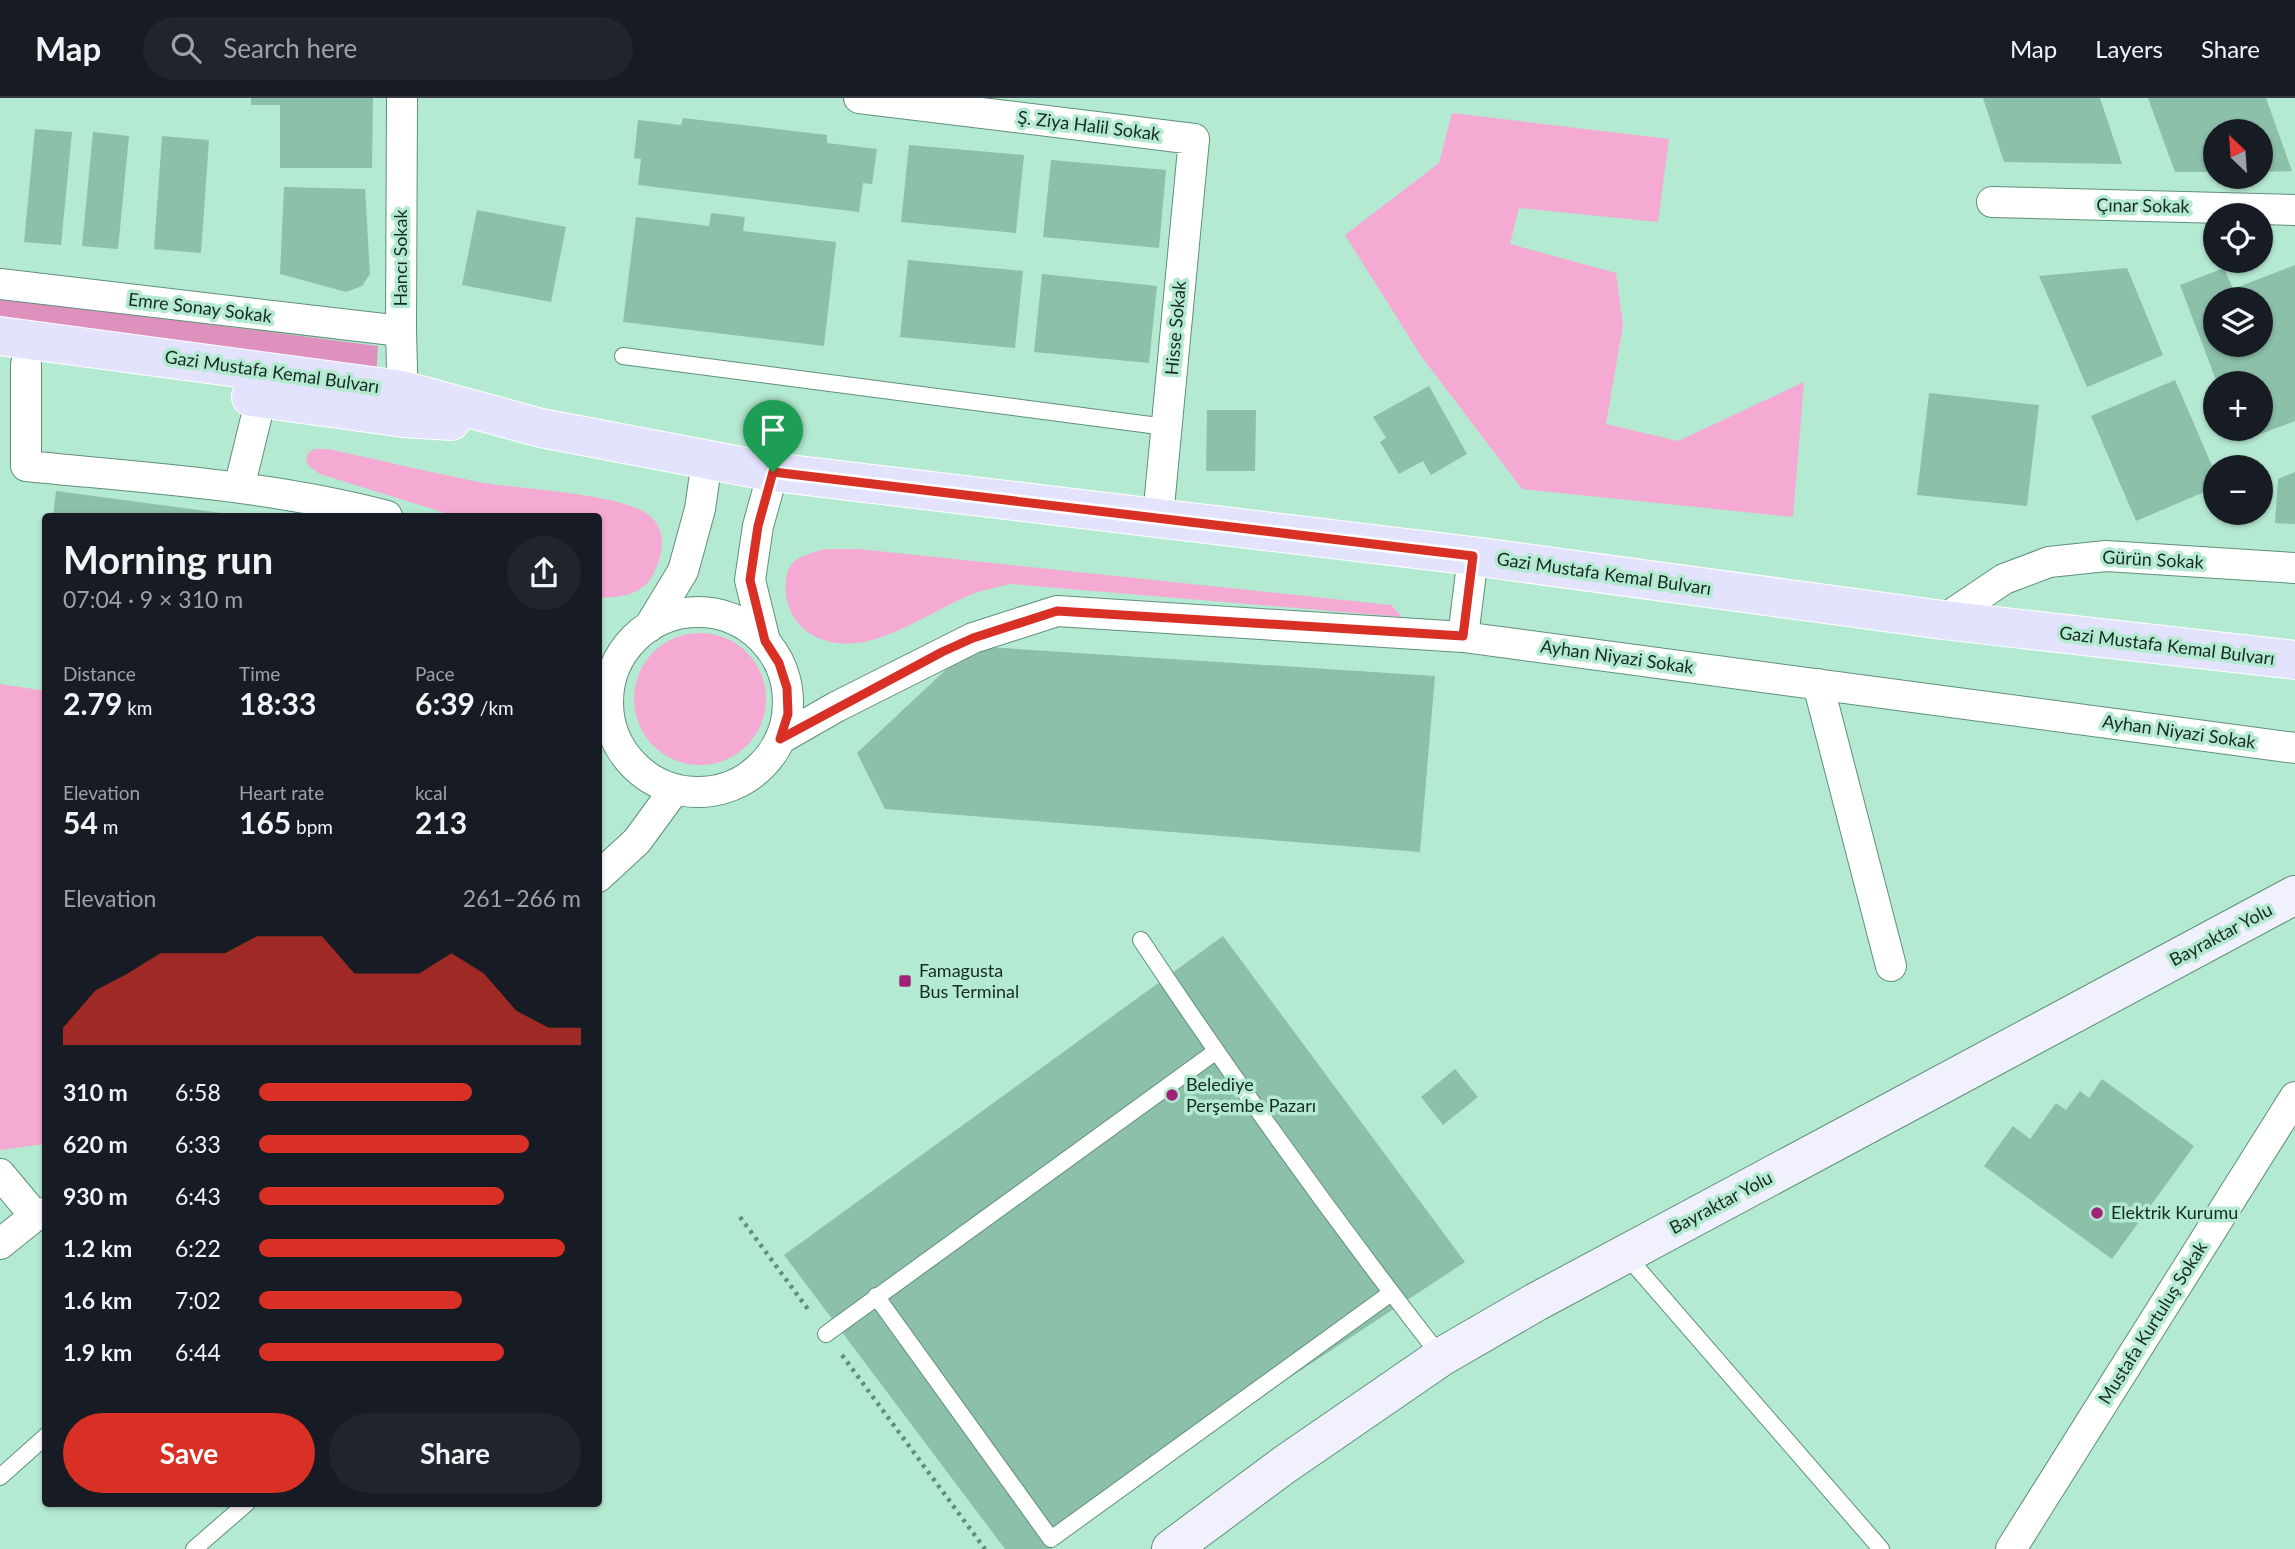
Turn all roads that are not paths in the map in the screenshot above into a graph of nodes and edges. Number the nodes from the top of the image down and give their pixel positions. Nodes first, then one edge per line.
1 (402, 98) edge
2 (859, 98) edge
3 (1194, 139) joint
4 (1992, 202) dead end
5 (2295, 209) edge
6 (0, 284) edge
7 (401, 331) junction
8 (0, 336) edge
9 (623, 356) dead end
10 (13, 362) edge
11 (261, 398) junction
12 (403, 404) junction
13 (1167, 427) junction
14 (707, 460) junction
15 (13, 464) edge
16 (773, 472) junction
17 (239, 488) junction
18 (375, 513) edge
19 (1158, 517) junction
20 (1473, 556) junction
21 (2295, 568) edge
22 (1943, 620) junction
23 (649, 626) junction
24 (1463, 636) junction
25 (765, 641) junction
26 (2295, 660) edge
27 (604, 680) edge
28 (1818, 684) junction
29 (780, 739) junction
30 (2295, 748) edge
31 (675, 789) junction
32 (602, 873) edge
33 (2295, 895) edge
34 (1141, 940) dead end
35 (1891, 967) dead end
36 (1215, 1052) junction
37 (2295, 1097) edge
38 (0, 1174) edge
39 (42, 1220) edge
40 (0, 1244) edge
41 (1625, 1254) junction
42 (1391, 1293) junction
43 (876, 1296) junction
44 (826, 1334) road end
45 (1441, 1357) junction
46 (42, 1440) edge
47 (0, 1477) edge
48 (242, 1507) edge
49 (194, 1549) edge
50 (1171, 1549) edge
51 (1881, 1549) edge
52 (2011, 1549) edge

1 - 7 street, Hancı Sokak
2 - 3 street, Ş. Ziya Halil Sokak
3 - 13 street, Hisse Sokak
4 - 5 street, Çınar Sokak
6 - 7 street, Emre Sonay Sokak
7 - 12 street, Hancı Sokak
8 - 12 main road, Gazi Mustafa Kemal Bulvarı
9 - 13 lane
10 - 11 main road, Gazi Mustafa Kemal Bulvarı
10 - 15 street
11 - 12 main road, Gazi Mustafa Kemal Bulvarı
11 - 17 street
12 - 14 main road, Gazi Mustafa Kemal Bulvarı
13 - 19 street, Hisse Sokak
14 - 16 main road, Gazi Mustafa Kemal Bulvarı
14 - 23 street
15 - 17 street
16 - 19 main road, Gazi Mustafa Kemal Bulvarı
16 - 25 street
17 - 18 street
19 - 20 main road, Gazi Mustafa Kemal Bulvarı
20 - 22 main road, Gazi Mustafa Kemal Bulvarı
20 - 24 street
21 - 22 street, Gürün Sokak
22 - 26 main road, Gazi Mustafa Kemal Bulvarı
23 - 25 street
23 - 27 street
24 - 28 street, Ayhan Niyazi Sokak
24 - 29 street, Ayhan Niyazi Sokak
25 - 29 street
27 - 31 street
28 - 30 street, Ayhan Niyazi Sokak
28 - 35 street
29 - 31 street
31 - 32 street
33 - 41 street, Bayraktar Yolu
34 - 36 lane
36 - 42 lane
36 - 43 lane
37 - 52 street, Mustafa Kurtuluş Sokak
38 - 39 street
39 - 40 street
41 - 45 street, Bayraktar Yolu
41 - 51 lane
42 - 43 lane
42 - 45 lane
43 - 44 lane
45 - 50 street, Bayraktar Yolu
46 - 47 lane
48 - 49 lane

